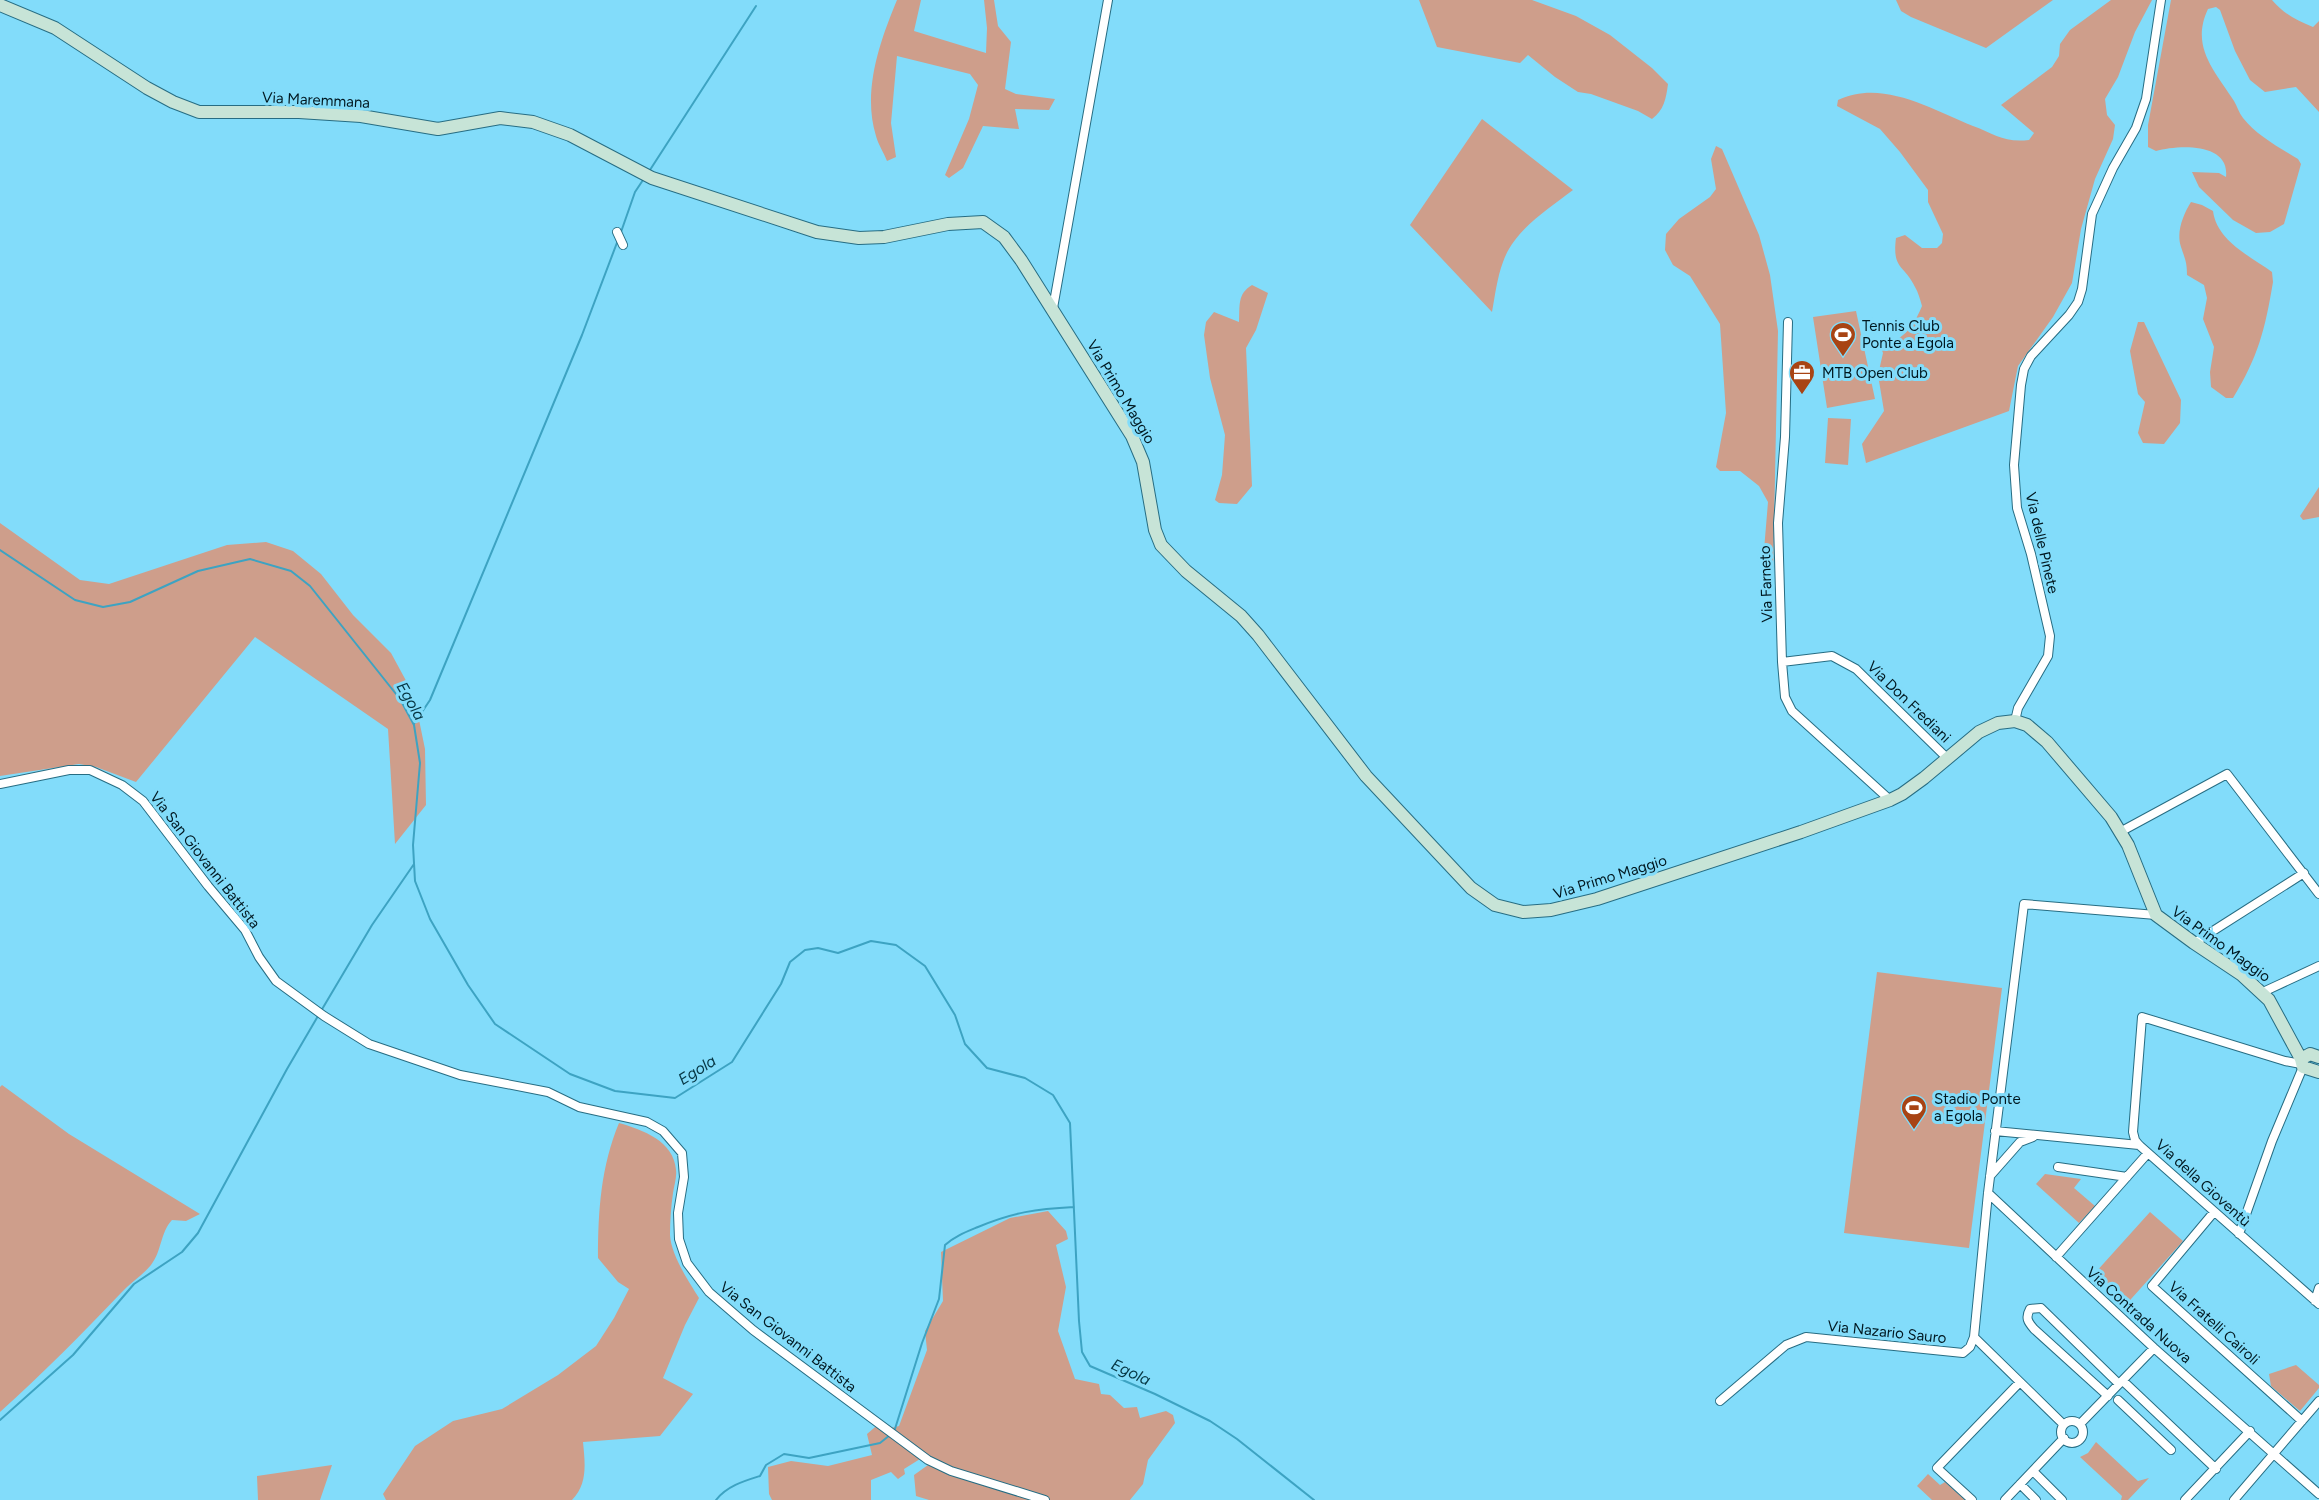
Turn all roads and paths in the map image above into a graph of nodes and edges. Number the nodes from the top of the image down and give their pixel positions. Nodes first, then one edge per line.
1 (1108, 0) edge
2 (2162, 0) edge
3 (0, 5) edge
4 (648, 176) joint
5 (617, 232) dead end
6 (623, 245) dead end
7 (1053, 308) junction
8 (1788, 322) dead end
9 (1782, 662) junction
10 (2015, 721) junction
11 (1947, 758) junction
12 (0, 784) edge
13 (1890, 800) junction
14 (2120, 832) junction
15 (2304, 873) junction
16 (2319, 894) edge
17 (2156, 915) junction
18 (2194, 943) junction
19 (2319, 966) edge
20 (2263, 992) junction
21 (2319, 1057) edge
22 (2303, 1061) junction
23 (2319, 1072) edge
24 (1995, 1131) junction
25 (2036, 1136) junction
26 (2139, 1145) junction
27 (2148, 1153) junction
28 (2058, 1167) dead end
29 (1990, 1176) junction
30 (2127, 1177) junction
31 (1988, 1193) junction
32 (2214, 1212) junction
33 (2239, 1234) junction
34 (2056, 1257) junction
35 (2319, 1288) edge
36 (2317, 1302) edge
37 (1974, 1337) junction
38 (2154, 1348) junction
39 (2020, 1382) junction
40 (2121, 1382) junction
41 (2108, 1396) junction
42 (2118, 1400) dead end
43 (1720, 1401) dead end
44 (2319, 1401) edge
45 (2160, 1416) junction
46 (2302, 1422) junction
47 (2063, 1424) junction
48 (2080, 1424) junction
49 (2149, 1429) junction
50 (2250, 1431) junction
51 (2064, 1438) junction
52 (2171, 1450) dead end
53 (2275, 1454) junction
54 (2216, 1469) junction
55 (2033, 1471) junction
56 (2020, 1484) junction
57 (2319, 1494) edge
58 (1045, 1500) edge
59 (1972, 1500) edge
60 (2005, 1500) edge
61 (2036, 1500) edge
62 (2062, 1500) edge
63 (2185, 1500) edge
64 (2234, 1500) edge
65 (2313, 1500) edge

1 - 7 street
2 - 10 street, Via delle Pinete
3 - 4 street, Via Maremmana
4 - 7 street, Via Primo Maggio
5 - 6 street
7 - 13 street, Via Primo Maggio
8 - 9 street, Via Farneto
9 - 11 street, Via Don Frediani
9 - 13 street, Via Farneto
10 - 11 street, Via Primo Maggio
10 - 14 street, Via Primo Maggio
11 - 13 street, Via Primo Maggio
12 - 58 street, Via San Giovanni Battista
14 - 15 street
14 - 17 street, Via Primo Maggio
15 - 16 street
15 - 18 street
17 - 18 street, Via Primo Maggio
17 - 24 street
18 - 20 street, Via Primo Maggio
19 - 20 street
20 - 22 street, Via Primo Maggio
21 - 22 street
22 - 23 street
22 - 26 street, Via della Gioventù
22 - 33 street
24 - 25 street
24 - 29 street
25 - 26 street
25 - 29 street
26 - 27 street, Via della Gioventù
27 - 30 street
27 - 32 street, Via della Gioventù
28 - 30 street
29 - 31 street
30 - 34 street
31 - 34 street, Via Contrada Nuova
31 - 37 street
32 - 33 street, Via della Gioventù
32 - 46 street, Via Fratelli Cairoli
33 - 36 street, Via della Gioventù
34 - 38 street, Via Contrada Nuova
35 - 36 street
37 - 39 street
37 - 43 street, Via Nazario Sauro
38 - 40 street
38 - 50 street, Via Contrada Nuova
39 - 47 street
39 - 59 street
40 - 41 street
40 - 41 street
40 - 45 street
41 - 48 street
42 - 49 street
44 - 46 street
45 - 49 street
45 - 54 street
46 - 53 street
47 - 48 street
47 - 51 street
48 - 51 street
49 - 52 street
50 - 53 street, Via Contrada Nuova
50 - 54 street
51 - 55 street
53 - 57 street, Via Contrada Nuova
53 - 64 street
54 - 63 street
55 - 56 street
55 - 62 street
56 - 60 street
56 - 61 street
57 - 65 street

